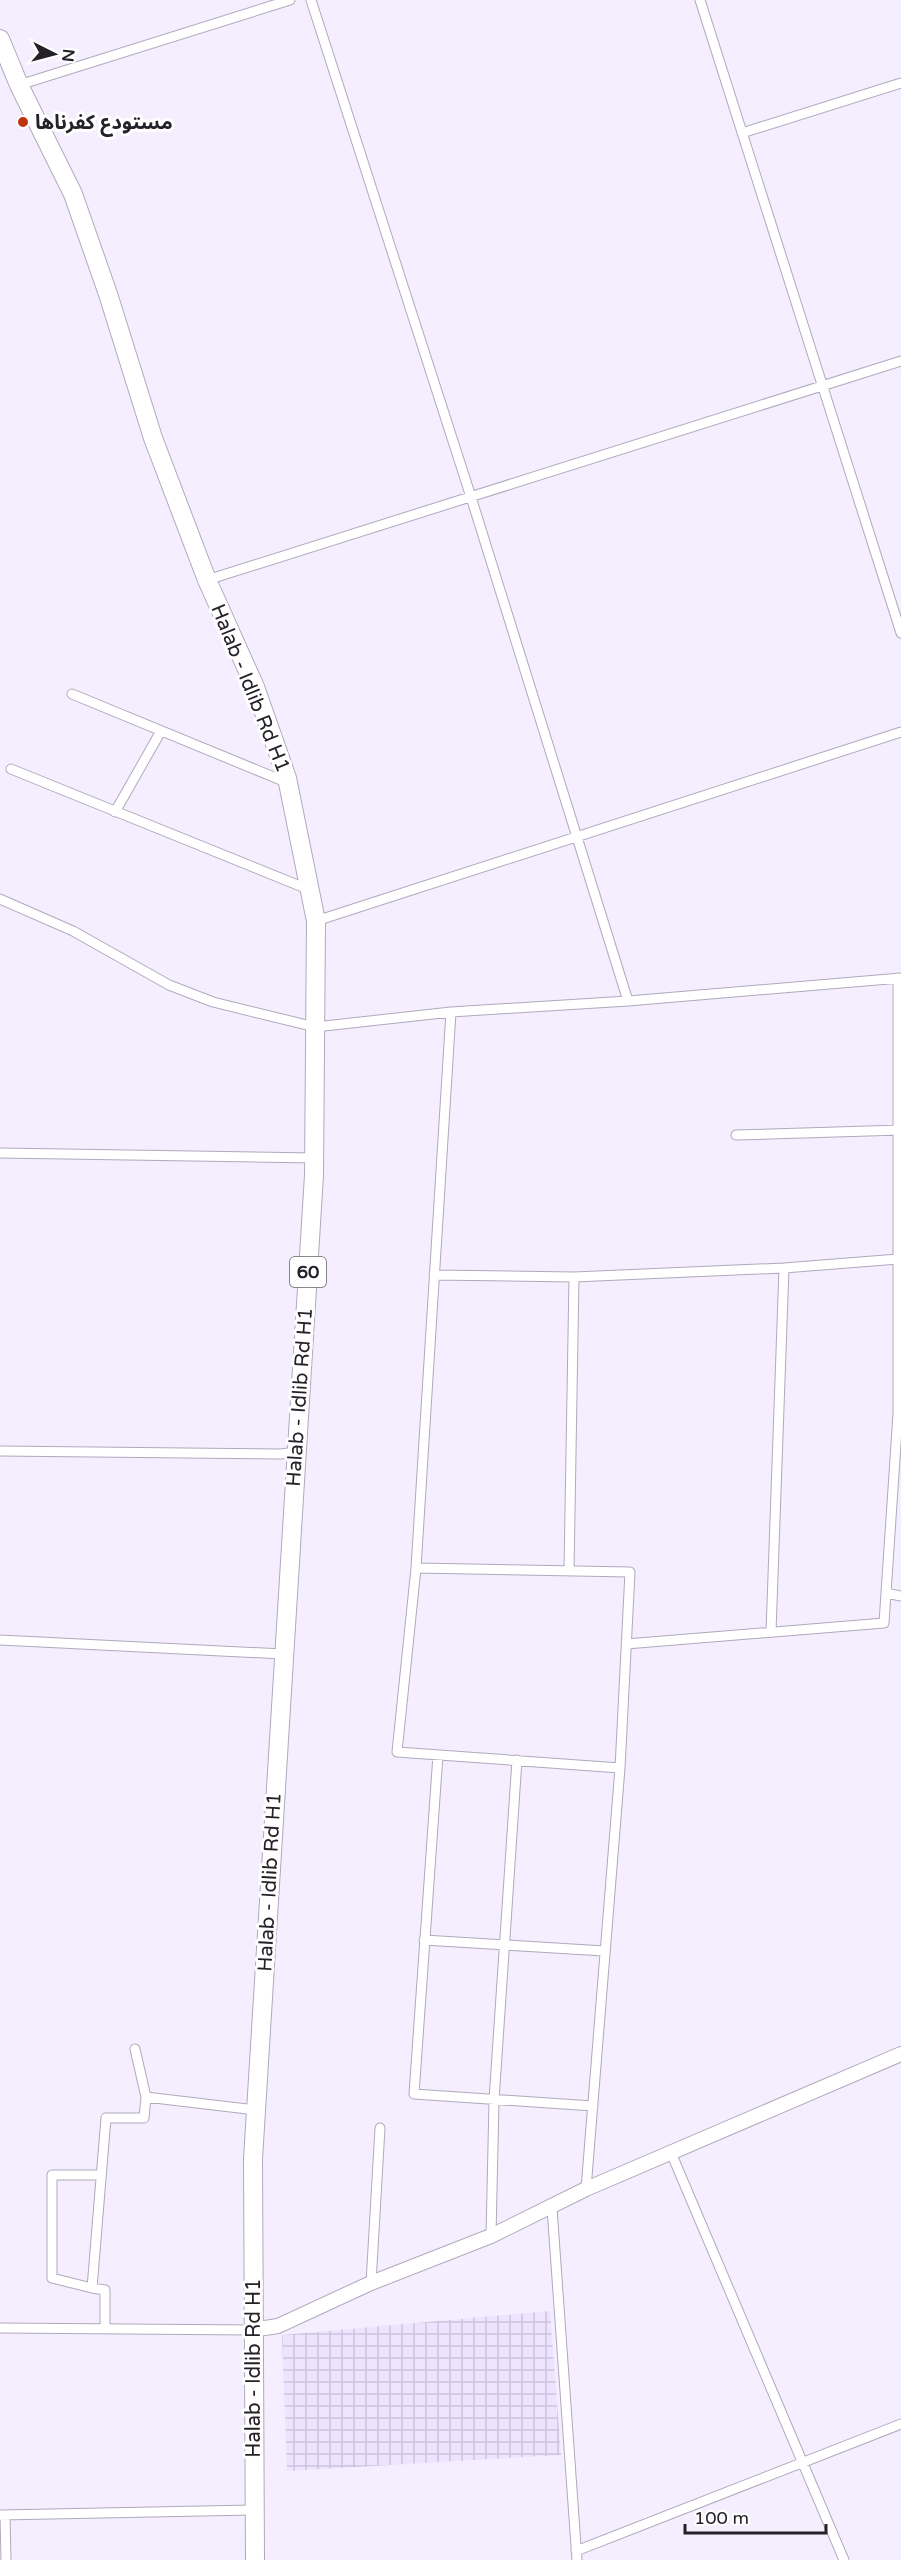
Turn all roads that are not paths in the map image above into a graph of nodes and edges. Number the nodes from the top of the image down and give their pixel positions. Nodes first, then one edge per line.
1 (290, 0) edge
2 (311, 0) edge
3 (700, 0) edge
4 (0, 39) edge
5 (901, 83) edge
6 (19, 85) junction
7 (742, 133) junction
8 (901, 361) edge
9 (822, 385) junction
10 (471, 497) junction
11 (207, 580) junction
12 (901, 633) edge
13 (72, 694) dead end
14 (161, 730) junction
15 (901, 732) edge
16 (11, 769) dead end
17 (288, 783) junction
18 (115, 812) junction
19 (577, 836) junction
20 (310, 890) junction
21 (0, 898) edge
22 (316, 921) junction
23 (900, 978) edge
24 (628, 1001) junction
25 (451, 1012) junction
26 (315, 1027) junction
27 (899, 1130) edge
28 (736, 1135) dead end
29 (0, 1154) edge
30 (314, 1158) junction
31 (898, 1258) junction
32 (784, 1268) junction
33 (434, 1275) junction
34 (574, 1277) junction
35 (0, 1451) edge
36 (296, 1452) junction
37 (416, 1568) junction
38 (569, 1571) junction
39 (886, 1593) junction
40 (901, 1596) edge
41 (771, 1632) junction
42 (0, 1640) edge
43 (626, 1644) junction
44 (283, 1654) junction
45 (438, 1755) junction
46 (517, 1760) junction
47 (620, 1768) junction
48 (424, 1940) junction
49 (503, 1945) junction
50 (604, 1951) junction
51 (135, 2049) dead end
52 (901, 2054) edge
53 (146, 2097) junction
54 (494, 2100) junction
55 (593, 2106) junction
56 (256, 2110) junction
57 (380, 2128) dead end
58 (672, 2155) junction
59 (101, 2175) junction
60 (586, 2189) junction
61 (552, 2208) junction
62 (491, 2236) junction
63 (371, 2283) junction
64 (92, 2288) junction
65 (0, 2328) edge
66 (105, 2329) junction
67 (252, 2330) junction
68 (901, 2424) edge
69 (804, 2462) junction
70 (253, 2511) junction
71 (3, 2515) edge
72 (577, 2555) edge
73 (6, 2560) edge
74 (255, 2560) edge
75 (844, 2560) edge

1 - 6 street
2 - 10 street
3 - 7 street
4 - 6 highway, Halab - Idlib Rd H1 / 60
5 - 7 street
6 - 11 highway, Halab - Idlib Rd H1 / 60
7 - 9 street
8 - 9 street
9 - 10 street
9 - 12 street
10 - 11 street
10 - 19 street
11 - 17 highway, Halab - Idlib Rd H1 / 60
13 - 14 street
14 - 17 street
14 - 18 street
15 - 19 street
16 - 18 street
17 - 20 highway, Halab - Idlib Rd H1 / 60
18 - 20 street
19 - 22 street
19 - 24 street
20 - 22 highway, Halab - Idlib Rd H1 / 60
21 - 26 street
22 - 26 highway, Halab - Idlib Rd H1 / 60
23 - 24 street
23 - 27 street
24 - 25 street
25 - 26 street
25 - 33 street
26 - 30 highway, Halab - Idlib Rd H1 / 60
27 - 28 street
27 - 31 street
29 - 30 street
30 - 36 highway, Halab - Idlib Rd H1 / 60
31 - 32 street
31 - 39 street
32 - 34 street
32 - 41 street
33 - 34 street
33 - 37 street
34 - 38 street
35 - 36 street
36 - 44 highway, Halab - Idlib Rd H1 / 60
37 - 38 street
37 - 45 street
38 - 43 street
39 - 40 street
39 - 41 street
41 - 43 street
42 - 44 street
43 - 47 street
44 - 56 highway, Halab - Idlib Rd H1 / 60
45 - 46 street
45 - 48 street
46 - 47 street
46 - 49 street
47 - 50 street
48 - 49 street
48 - 54 street
49 - 50 street
49 - 54 street
50 - 55 street
51 - 53 street
52 - 58 street
53 - 56 street
53 - 59 street
54 - 55 street
54 - 62 street
55 - 60 street
56 - 67 highway, Halab - Idlib Rd H1 / 60
57 - 63 street
58 - 60 street
58 - 69 street
59 - 64 street
59 - 64 street
60 - 61 street
61 - 62 street
61 - 72 street
62 - 63 street
63 - 67 street
64 - 66 street
65 - 66 street
66 - 67 street
67 - 70 highway, Halab - Idlib Rd H1 / 60
68 - 69 street
69 - 72 street
69 - 75 street
70 - 71 street
70 - 74 highway, Halab - Idlib Rd H1 / 60
71 - 73 street

